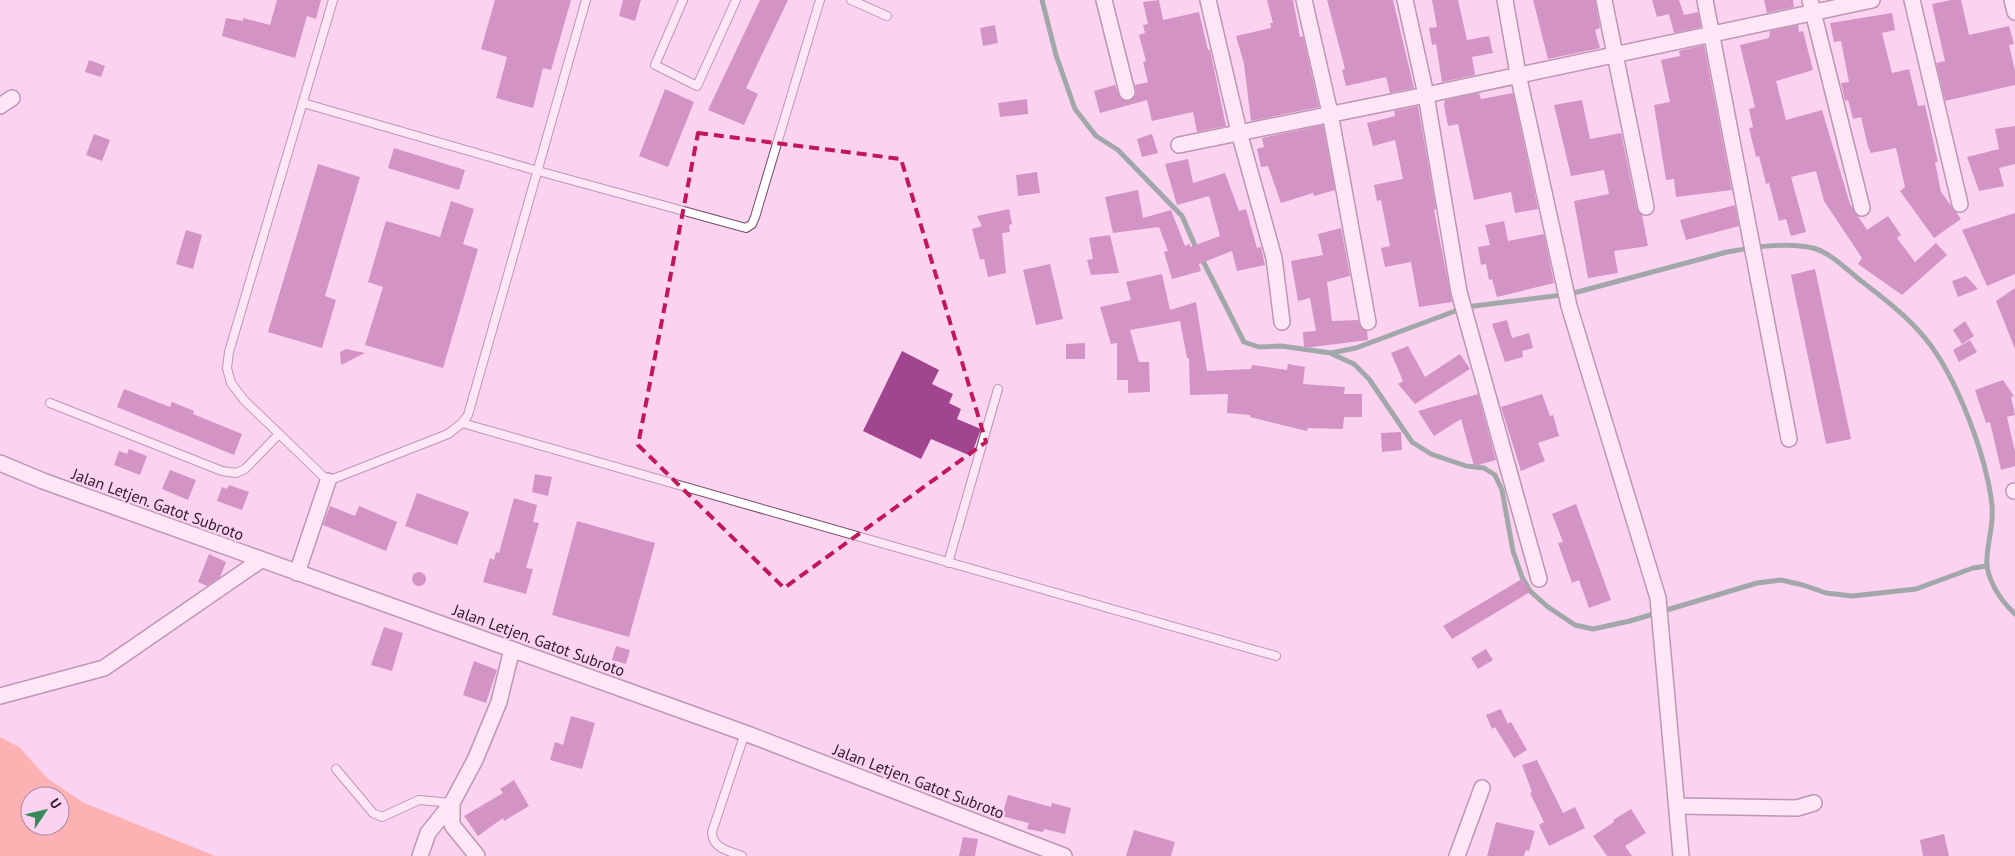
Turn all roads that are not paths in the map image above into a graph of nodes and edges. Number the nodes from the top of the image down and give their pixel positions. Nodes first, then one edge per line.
1 (333, 0) edge
2 (586, 0) edge
3 (684, 0) edge
4 (736, 0) edge
5 (820, 0) edge
6 (851, 0) edge
7 (1104, 0) edge
8 (1208, 0) edge
9 (1304, 0) edge
10 (1405, 0) edge
11 (1506, 0) edge
12 (1604, 0) edge
13 (1705, 0) edge
14 (1872, 0) edge
15 (1912, 0) edge
16 (2012, 0) edge
17 (1811, 6) edge
18 (2015, 12) edge
19 (887, 16) dead end
20 (1711, 34) junction
21 (1613, 54) junction
22 (1518, 74) junction
23 (1127, 92) dead end
24 (1426, 95) junction
25 (303, 103) junction
26 (1330, 113) junction
27 (1239, 132) junction
28 (1179, 145) dead end
29 (538, 171) junction
30 (1960, 204) dead end
31 (1646, 207) dead end
32 (1862, 208) dead end
33 (1282, 322) dead end
34 (1368, 322) dead end
35 (998, 389) dead end
36 (50, 403) dead end
37 (462, 423) junction
38 (279, 434) junction
39 (1789, 439) dead end
40 (0, 463) edge
41 (328, 480) junction
42 (261, 560) junction
43 (948, 563) junction
44 (297, 573) junction
45 (1539, 579) dead end
46 (512, 649) junction
47 (1276, 656) dead end
48 (0, 696) edge
49 (745, 733) junction
50 (336, 770) dead end
51 (1482, 788) dead end
52 (452, 803) junction
53 (1814, 803) dead end
54 (1677, 806) junction
55 (1059, 855) edge
56 (420, 856) edge
57 (477, 856) edge
58 (742, 856) edge
59 (1457, 856) edge
60 (1681, 856) edge

1 - 25 lane
2 - 29 lane
3 - 4 lane
5 - 29 lane
6 - 19 lane
7 - 23 street
8 - 27 street
9 - 26 street
10 - 24 street
11 - 22 street
12 - 21 street
13 - 20 street
14 - 17 street
15 - 30 street
16 - 18 street
17 - 20 street
17 - 32 street
20 - 21 street
20 - 39 street
21 - 22 street
21 - 31 street
22 - 24 street
22 - 54 street
24 - 26 street
24 - 45 street
25 - 29 lane
25 - 38 lane
26 - 27 street
26 - 34 street
27 - 28 street
27 - 33 street
29 - 37 lane
35 - 43 lane
36 - 38 lane
37 - 41 lane
37 - 43 lane
38 - 41 lane
40 - 42 street, Jalan Letjen. Gatot Subroto
41 - 44 street
42 - 44 street, Jalan Letjen. Gatot Subroto
42 - 48 street
43 - 47 lane
44 - 46 street, Jalan Letjen. Gatot Subroto
46 - 49 street, Jalan Letjen. Gatot Subroto
46 - 52 street
49 - 55 street, Jalan Letjen. Gatot Subroto
49 - 58 lane
50 - 52 lane
51 - 59 street
52 - 56 street
52 - 57 street
53 - 54 street
54 - 60 street

